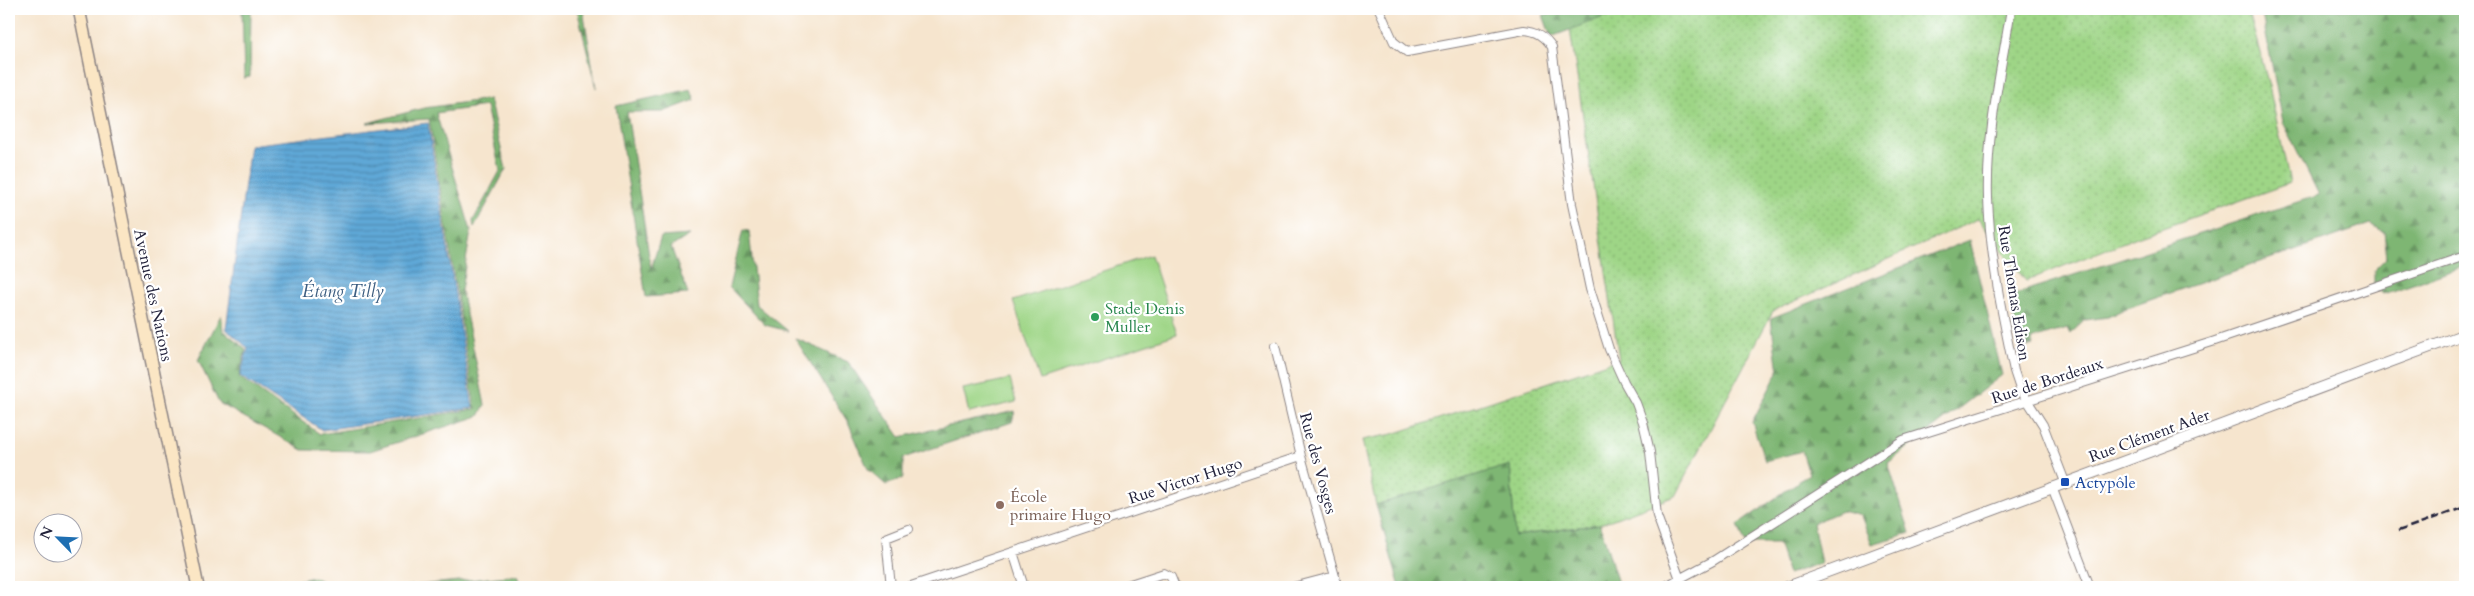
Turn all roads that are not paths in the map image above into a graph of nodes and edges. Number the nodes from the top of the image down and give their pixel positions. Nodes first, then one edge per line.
1 (79, 9) edge
2 (1379, 9) edge
3 (2011, 9) edge
4 (2465, 256) edge
5 (2465, 334) edge
6 (1275, 346) dead end
7 (2027, 401) junction
8 (1301, 456) junction
9 (2064, 482) junction
10 (2052, 487) junction
11 (910, 529) dead end
12 (1013, 552) junction
13 (1335, 576) junction
14 (1680, 578) junction
15 (198, 587) edge
16 (891, 587) edge
17 (908, 587) edge
18 (1024, 587) edge
19 (1121, 587) edge
20 (1174, 587) edge
21 (1293, 587) edge
22 (1338, 587) edge
23 (1664, 587) edge
24 (1787, 587) edge
25 (2090, 587) edge

1 - 15 main road, Avenue des Nations
2 - 14 street
3 - 7 street, Rue Thomas Edison
4 - 7 street, Rue de Bordeaux
5 - 9 street, Rue Clément Ader
6 - 8 street, Rue des Vosges
7 - 9 street, Rue Thomas Edison
7 - 14 street, Rue de Bordeaux
8 - 12 street, Rue Victor Hugo
8 - 13 street, Rue des Vosges
9 - 10 street, Rue Clément Ader
10 - 24 street, Rue Clément Ader
10 - 25 street
11 - 16 street
12 - 17 street, Rue Victor Hugo
12 - 18 street
13 - 21 street
13 - 22 street, Rue des Vosges
14 - 23 street, Rue de Bordeaux
19 - 20 street

